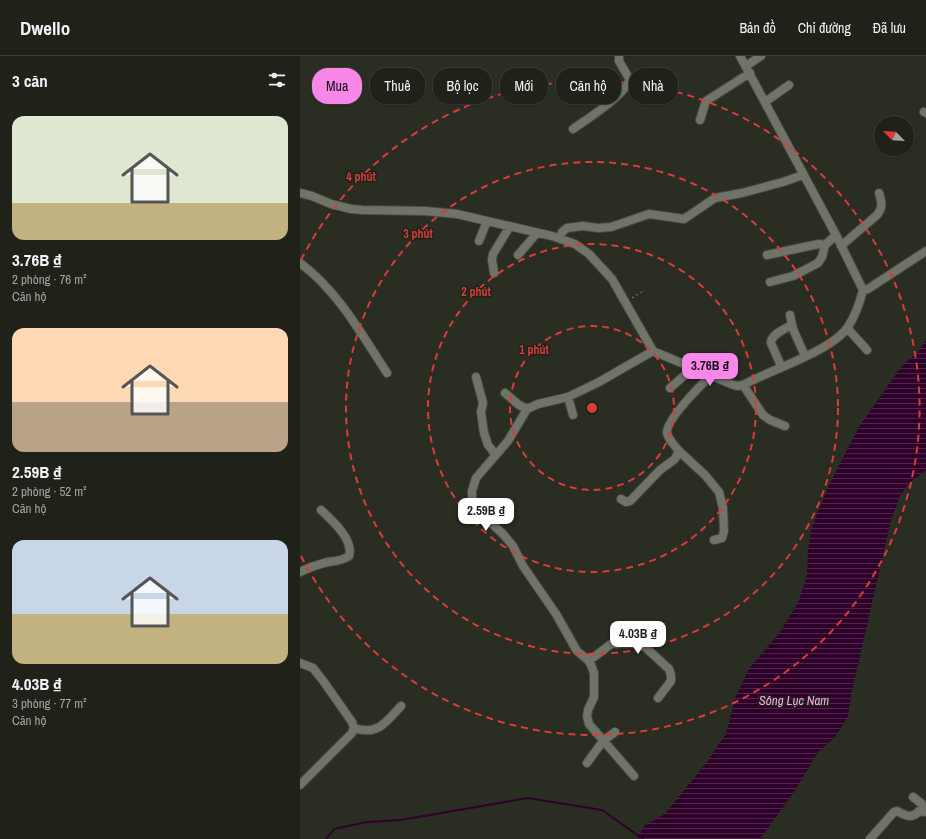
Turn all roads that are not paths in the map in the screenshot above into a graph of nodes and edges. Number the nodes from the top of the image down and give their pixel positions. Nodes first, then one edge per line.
1 (619, 56) edge
2 (740, 56) edge
3 (761, 56) edge
4 (748, 70) junction
5 (789, 85) dead end
6 (765, 102) junction
7 (700, 120) dead end
8 (573, 129) dead end
9 (803, 174) junction
10 (300, 193) edge
11 (879, 194) dead end
12 (487, 221) junction
13 (510, 226) junction
14 (537, 233) junction
15 (836, 235) junction
16 (560, 239) junction
17 (479, 240) dead end
18 (825, 245) junction
19 (841, 246) junction
20 (926, 251) edge
21 (518, 255) dead end
22 (768, 255) dead end
23 (300, 264) edge
24 (494, 274) dead end
25 (770, 282) dead end
26 (863, 290) junction
27 (790, 315) dead end
28 (791, 325) junction
29 (847, 328) junction
30 (653, 350) junction
31 (867, 350) dead end
32 (805, 356) junction
33 (781, 366) junction
34 (693, 368) junction
35 (386, 373) dead end
36 (710, 376) junction
37 (476, 377) dead end
38 (742, 385) junction
39 (670, 388) dead end
40 (505, 393) dead end
41 (568, 397) junction
42 (527, 410) junction
43 (573, 415) dead end
44 (785, 426) dead end
45 (679, 451) junction
46 (496, 455) junction
47 (621, 499) dead end
48 (321, 510) dead end
49 (714, 540) dead end
50 (300, 572) edge
51 (588, 660) junction
52 (300, 663) edge
53 (658, 698) dead end
54 (401, 706) dead end
55 (354, 728) junction
56 (615, 732) dead end
57 (604, 741) junction
58 (587, 763) dead end
59 (634, 776) dead end
60 (300, 785) edge
61 (913, 797) dead end
62 (925, 812) edge
63 (870, 839) edge

1 - 8 street
2 - 4 street
3 - 4 street
4 - 6 street
4 - 7 street
5 - 6 street
6 - 9 street
9 - 15 street
9 - 16 street
10 - 12 street
11 - 19 street
12 - 13 street
12 - 17 street
13 - 14 street
13 - 24 street
14 - 16 street
14 - 21 street
15 - 18 street
15 - 19 street
16 - 30 street
18 - 22 street
18 - 25 street
19 - 26 street
20 - 26 street
23 - 35 street
26 - 29 street
27 - 28 street
28 - 32 street
28 - 33 street
29 - 31 street
29 - 32 street
30 - 34 street
30 - 41 street
32 - 33 street
33 - 38 street
34 - 36 street
34 - 39 street
36 - 38 street
36 - 45 street
37 - 46 street
38 - 44 street
40 - 42 street
41 - 42 street
41 - 43 street
42 - 46 street
45 - 47 street
45 - 49 street
46 - 51 street
48 - 50 street
51 - 53 street
51 - 57 street
52 - 55 street
54 - 55 street
55 - 60 street
56 - 57 street
57 - 58 street
57 - 59 street
61 - 62 street
62 - 63 street

